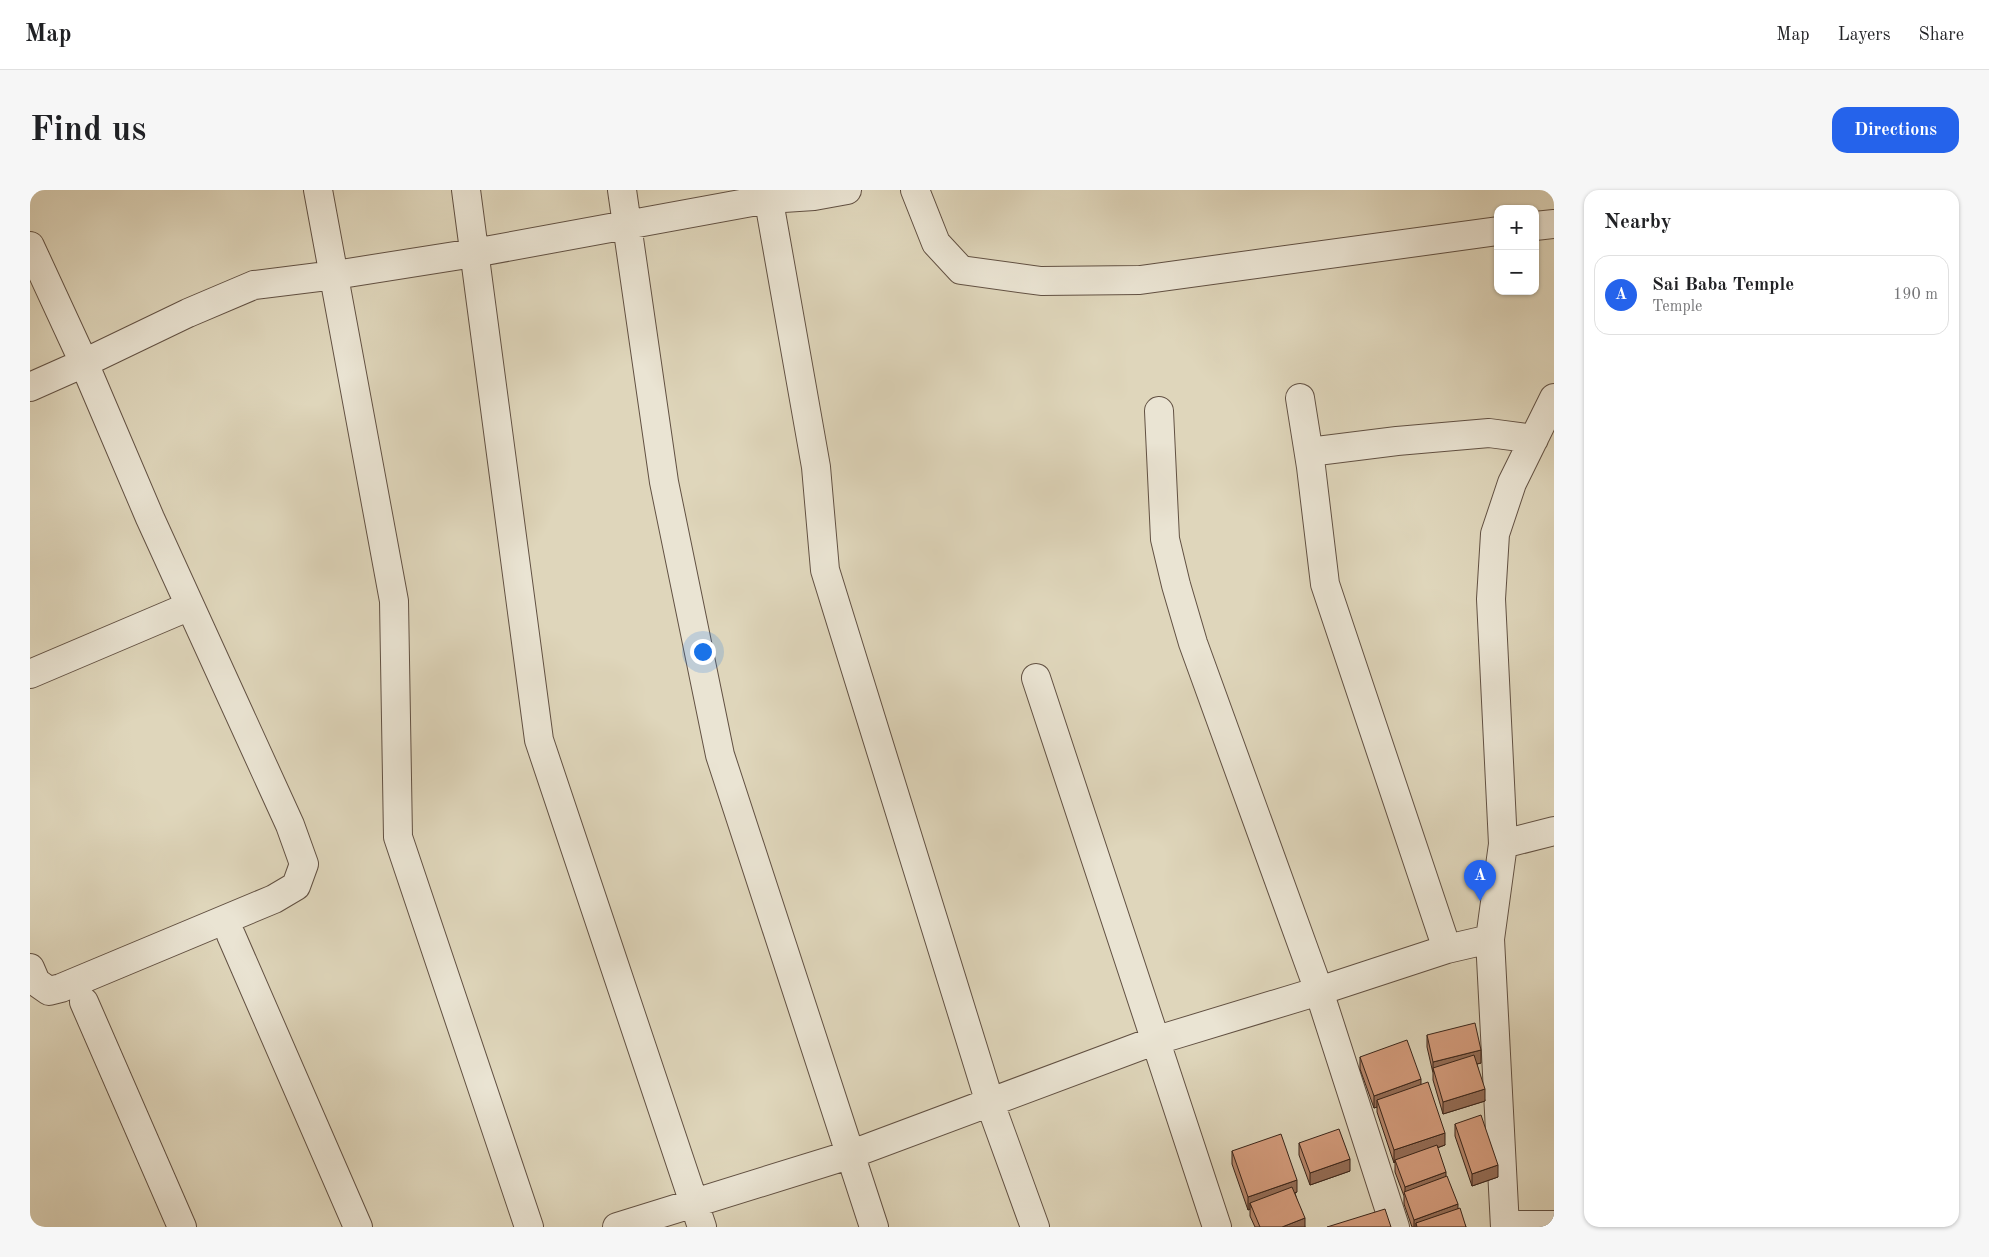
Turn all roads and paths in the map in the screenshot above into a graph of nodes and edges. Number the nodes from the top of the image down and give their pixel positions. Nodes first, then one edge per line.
1 (318, 190) edge
2 (466, 190) edge
3 (622, 190) edge
4 (847, 190) edge
5 (915, 190) edge
6 (768, 195) edge
7 (1554, 224) edge
8 (626, 225) junction
9 (1539, 226) edge
10 (1494, 232) edge
11 (30, 246) edge
12 (474, 253) junction
13 (335, 275) junction
14 (84, 363) junction
15 (30, 387) edge
16 (1300, 398) dead end
17 (1554, 398) edge
18 (1159, 412) dead end
19 (1534, 439) junction
20 (1309, 452) junction
21 (190, 606) junction
22 (30, 674) edge
23 (1036, 678) dead end
24 (1554, 831) edge
25 (1503, 844) junction
26 (231, 936) dead end
27 (1490, 939) junction
28 (1447, 949) junction
29 (30, 968) edge
30 (1319, 991) junction
31 (84, 1002) dead end
32 (1154, 1041) junction
33 (990, 1104) junction
34 (849, 1155) junction
35 (697, 1215) edge
36 (1554, 1225) edge
37 (1505, 1226) edge
38 (182, 1227) edge
39 (358, 1227) edge
40 (529, 1227) edge
41 (617, 1227) edge
42 (874, 1227) edge
43 (1035, 1227) edge
44 (1217, 1227) edge
45 (1395, 1227) edge

1 - 13 street
2 - 12 street
3 - 8 street
4 - 6 street
5 - 10 street
6 - 8 street
6 - 33 street
7 - 9 street
8 - 12 street
8 - 34 street
11 - 14 street
12 - 13 street
12 - 35 street
13 - 14 street
13 - 40 street
14 - 15 street
14 - 21 street
16 - 20 street
17 - 19 street
18 - 30 street
19 - 20 street
19 - 25 street
20 - 28 street
21 - 22 street
21 - 29 street
23 - 32 street
24 - 25 street
25 - 27 street
26 - 39 street
27 - 28 street
27 - 37 street
28 - 30 street
30 - 32 street
30 - 45 street
31 - 38 street
32 - 33 street
32 - 44 street
33 - 34 street
33 - 43 street
34 - 35 street
34 - 42 street
35 - 41 street
36 - 37 street

